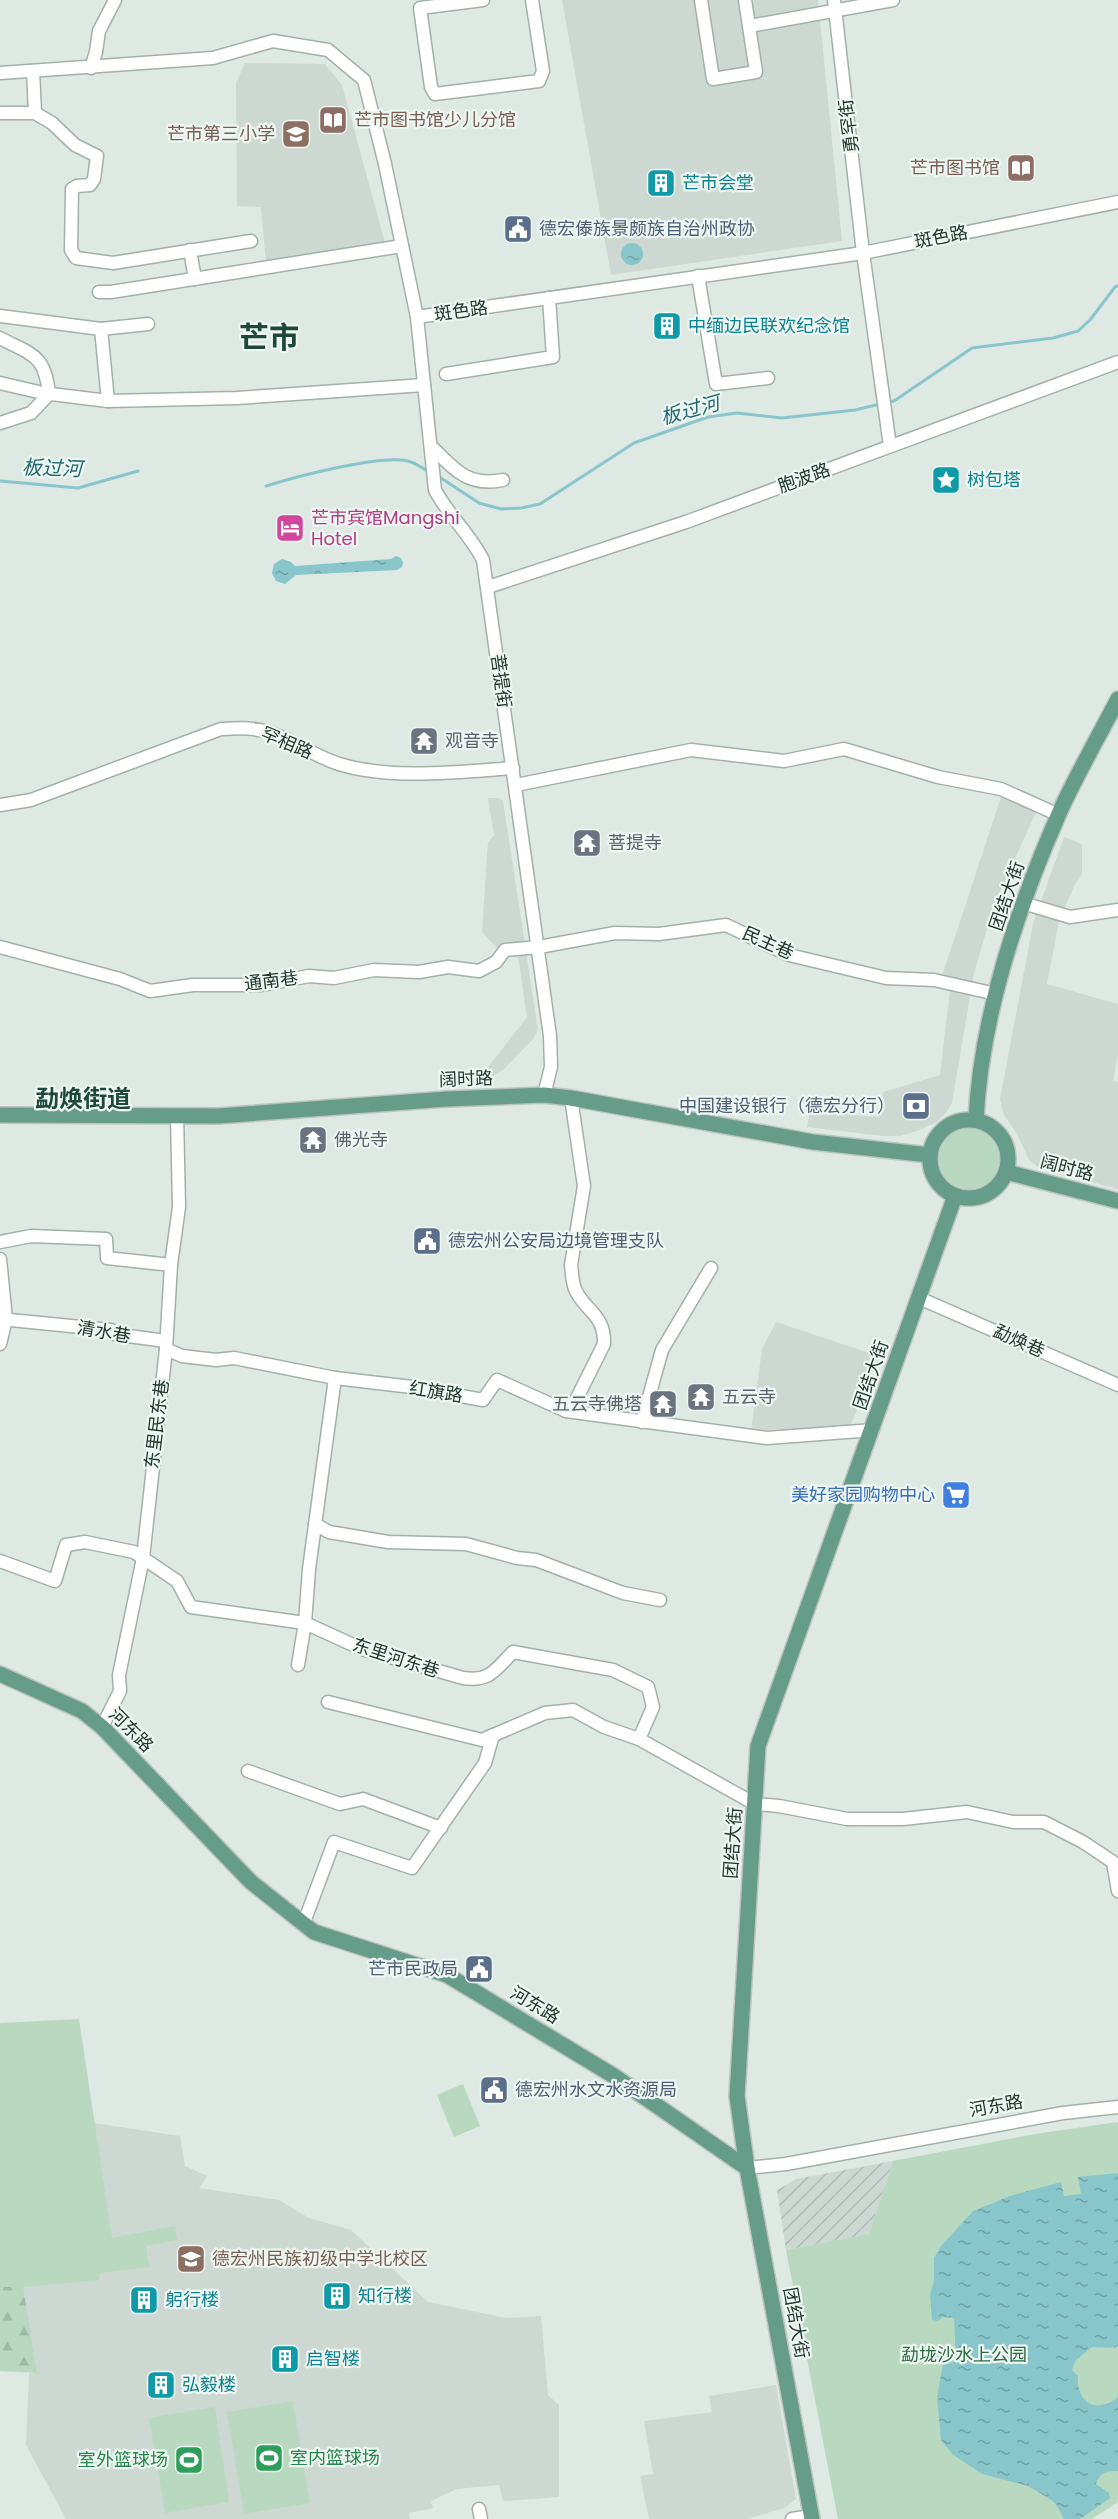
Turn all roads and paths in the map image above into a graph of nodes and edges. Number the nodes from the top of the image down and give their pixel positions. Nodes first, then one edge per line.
1 (115, 0) edge
2 (483, 0) edge
3 (532, 0) edge
4 (701, 0) edge
5 (745, 0) edge
6 (893, 0) edge
7 (834, 5) edge
8 (750, 26) junction
9 (91, 68) junction
10 (33, 71) junction
11 (0, 73) edge
12 (0, 113) edge
13 (35, 113) junction
14 (1118, 202) edge
15 (251, 241) dead end
16 (402, 246) junction
17 (190, 250) junction
18 (863, 253) junction
19 (698, 276) junction
20 (195, 279) junction
21 (99, 292) dead end
22 (549, 298) junction
23 (0, 316) edge
24 (417, 317) junction
25 (148, 324) dead end
26 (101, 329) junction
27 (0, 338) edge
28 (1118, 362) edge
29 (446, 374) dead end
30 (768, 378) dead end
31 (0, 383) edge
32 (424, 385) junction
33 (49, 394) junction
34 (108, 401) junction
35 (0, 423) edge
36 (890, 446) junction
37 (431, 451) junction
38 (503, 480) dead end
39 (488, 587) junction
40 (1118, 699) edge
41 (513, 768) junction
42 (516, 785) junction
43 (0, 805) edge
44 (1059, 815) junction
45 (1023, 903) junction
46 (1118, 910) edge
47 (0, 947) edge
48 (539, 947) junction
49 (996, 994) junction
50 (544, 1095) junction
51 (571, 1098) junction
52 (177, 1115) junction
53 (0, 1116) edge
54 (976, 1120) junction
55 (929, 1155) junction
56 (1006, 1172) junction
57 (955, 1196) junction
58 (1118, 1201) edge
59 (0, 1242) edge
60 (0, 1259) edge
61 (171, 1265) junction
62 (711, 1268) dead end
63 (919, 1298) junction
64 (3, 1319) edge
65 (0, 1344) edge
66 (166, 1345) junction
67 (335, 1377) junction
68 (1118, 1385) edge
69 (566, 1411) junction
70 (642, 1422) junction
71 (873, 1430) junction
72 (315, 1524) junction
73 (142, 1558) junction
74 (0, 1561) edge
75 (660, 1600) dead end
76 (305, 1623) junction
77 (298, 1665) dead end
78 (0, 1674) edge
79 (328, 1702) dead end
80 (102, 1727) junction
81 (493, 1736) junction
82 (639, 1739) junction
83 (248, 1771) dead end
84 (755, 1804) junction
85 (441, 1828) junction
86 (1118, 1891) edge
87 (303, 1925) junction
88 (1118, 2107) edge
89 (747, 2168) junction
90 (812, 2517) edge
91 (792, 2519) edge

1 - 9 street
2 - 3 street
4 - 8 street
5 - 8 street
6 - 7 street
7 - 8 street
7 - 18 street, 勇罕街
9 - 10 street, 斑色路
9 - 16 street, 斑色路
10 - 11 street, 斑色路
10 - 13 street
12 - 13 street
13 - 17 street
14 - 18 street, 斑色路
15 - 17 street
16 - 20 street
16 - 24 street, 斑色路
17 - 20 street
18 - 19 street, 斑色路
18 - 36 street, 勇罕街
19 - 22 street, 斑色路
19 - 30 street
20 - 21 street
22 - 24 street, 斑色路
22 - 29 street
23 - 26 street
24 - 32 street, 菩提街
25 - 26 street
26 - 34 street
27 - 33 street
28 - 36 street, 胞波路
31 - 33 street
32 - 34 street
32 - 37 street, 菩提街
33 - 34 street
33 - 35 street
36 - 39 street, 胞波路
37 - 38 street
37 - 39 street, 菩提街
39 - 41 street, 菩提街
40 - 44 main road, 团结大街
41 - 42 street, 菩提街
41 - 43 street, 罕相路
42 - 44 street
42 - 48 street, 菩提街
44 - 45 main road, 团结大街
45 - 46 street
45 - 49 main road, 团结大街
47 - 48 street, 通南巷
48 - 49 street, 民主巷
48 - 50 street, 菩提街
49 - 54 main road, 团结大街
50 - 51 main road, 阔时路
50 - 52 main road, 阔时路
51 - 55 main road, 阔时路
51 - 69 street
52 - 53 main road, 阔时路
52 - 61 street, 东里民东巷
54 - 55 main road
54 - 56 main road
55 - 57 main road
56 - 57 main road
56 - 58 main road, 阔时路
57 - 63 main road, 团结大街
59 - 61 street
60 - 64 street
61 - 66 street, 东里民东巷
62 - 70 street
63 - 68 street, 勐焕巷
63 - 71 main road, 团结大街
64 - 65 street
64 - 66 street, 清水巷
66 - 67 street, 红旗路
66 - 73 street, 东里民东巷
67 - 69 street, 红旗路
67 - 72 street
69 - 70 street, 红旗路
70 - 71 street, 红旗路
71 - 84 main road, 团结大街
72 - 75 street
72 - 76 street
73 - 74 street, 东里河东巷
73 - 76 street, 东里河东巷
73 - 80 street, 东里民东巷
76 - 77 street
76 - 82 street, 东里河东巷
78 - 80 main road, 河东路
79 - 81 street
80 - 87 main road, 河东路
81 - 82 street
81 - 85 street
82 - 84 street
83 - 85 street
84 - 86 street
84 - 89 main road, 团结大街
85 - 87 street
87 - 89 main road, 河东路
88 - 89 street, 河东路
89 - 90 main road, 团结大街
90 - 91 street

